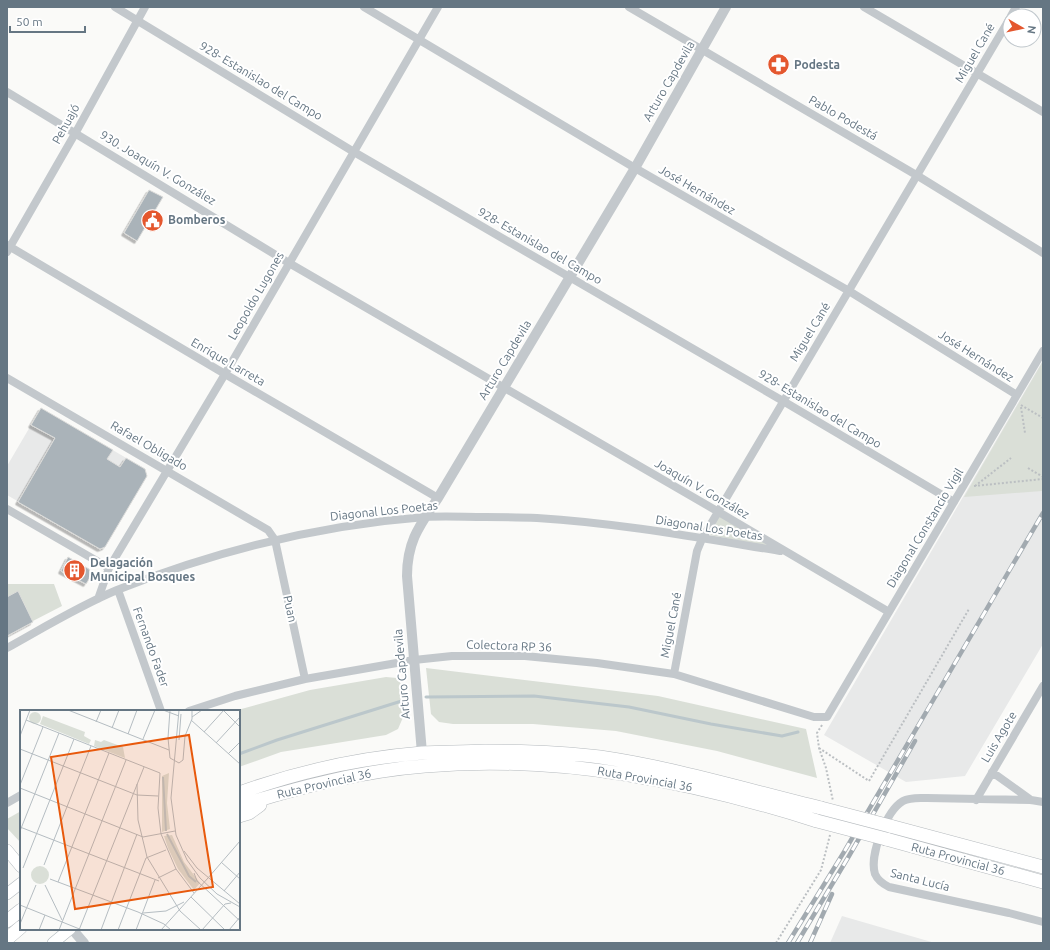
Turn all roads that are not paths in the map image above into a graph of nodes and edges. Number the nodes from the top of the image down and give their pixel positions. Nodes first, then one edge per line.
1 (115, 7) edge
2 (145, 7) edge
3 (364, 7) edge
4 (438, 7) edge
5 (629, 7) edge
6 (726, 7) edge
7 (864, 7) edge
8 (138, 20) junction
9 (1002, 32) edge
10 (419, 39) junction
11 (701, 50) junction
12 (977, 74) junction
13 (7, 92) edge
14 (1043, 112) edge
15 (76, 132) junction
16 (354, 152) junction
17 (635, 168) junction
18 (918, 176) junction
19 (8, 248) edge
20 (1043, 253) edge
21 (289, 263) junction
22 (570, 277) junction
23 (849, 291) junction
24 (1043, 351) edge
25 (225, 374) junction
26 (7, 378) edge
27 (503, 387) junction
28 (1017, 395) junction
29 (783, 400) junction
30 (167, 470) junction
31 (438, 498) junction
32 (954, 502) junction
33 (7, 509) edge
34 (717, 511) junction
35 (425, 517) junction
36 (702, 538) junction
37 (275, 540) junction
38 (784, 552) junction
39 (110, 568) junction
40 (118, 590) junction
41 (98, 599) junction
42 (889, 612) junction
43 (7, 648) edge
44 (414, 660) junction
45 (674, 674) junction
46 (305, 679) junction
47 (1043, 686) edge
48 (161, 710) edge
49 (192, 710) edge
50 (827, 717) joint
51 (422, 753) junction
52 (992, 772) junction
53 (240, 792) edge
54 (279, 794) junction
55 (20, 796) edge
56 (976, 800) junction
57 (1031, 800) junction
58 (1043, 802) edge
59 (7, 803) edge
60 (240, 806) edge
61 (240, 816) edge
62 (7, 850) edge
63 (20, 866) edge
64 (1043, 867) edge
65 (1043, 882) edge
66 (20, 884) edge
67 (7, 894) edge
68 (20, 911) edge
69 (7, 921) edge
70 (1043, 922) edge
71 (20, 928) edge
72 (70, 930) edge
73 (72, 930) edge
74 (7, 939) edge
75 (54, 943) edge
76 (84, 943) edge

1 - 8 street, 928- Estanislao del Campo
2 - 8 street, Pehuajó
3 - 10 street, José Hernández
4 - 10 street, Leopoldo Lugones
5 - 11 street, Pablo Podestá
6 - 11 street, Arturo Capdevila
7 - 12 street
8 - 15 street, Pehuajó
8 - 16 street, 928- Estanislao del Campo
9 - 12 street, Miguel Cané
10 - 16 street, Leopoldo Lugones
10 - 17 street, José Hernández
11 - 17 street, Arturo Capdevila
11 - 18 street, Pablo Podestá
12 - 14 street
12 - 18 street, Miguel Cané
13 - 15 street, 930. Joaquín V. González
15 - 19 street, Pehuajó
15 - 21 street, 930. Joaquín V. González
16 - 21 street, Leopoldo Lugones
16 - 22 street, 928- Estanislao del Campo
17 - 22 street, Arturo Capdevila
17 - 23 street, José Hernández
18 - 20 street, Pablo Podestá
18 - 23 street, Miguel Cané
19 - 25 street, Enrique Larreta
21 - 25 street, Leopoldo Lugones
21 - 27 street, 930. Joaquín V. González
22 - 27 street, Arturo Capdevila
22 - 29 street, 928- Estanislao del Campo
23 - 28 street, José Hernández
23 - 29 street, Miguel Cané
24 - 28 street, Diagonal Constancio Vigil
25 - 30 street, Leopoldo Lugones
25 - 31 street, Enrique Larreta
26 - 30 street, Rafael Obligado
27 - 31 street, Arturo Capdevila
27 - 34 street, Joaquín V. González
28 - 32 street, Diagonal Constancio Vigil
29 - 32 street, 928- Estanislao del Campo
29 - 34 street, Miguel Cané
30 - 37 street, Rafael Obligado
30 - 39 street, Leopoldo Lugones
31 - 35 street, Arturo Capdevila
32 - 42 street, Diagonal Constancio Vigil
33 - 39 street
34 - 36 street, Miguel Cané
34 - 38 street, Joaquín V. González
35 - 36 street, Diagonal Los Poetas
35 - 37 street, Diagonal Los Poetas
35 - 44 street, Arturo Capdevila
36 - 38 street, Diagonal Los Poetas
36 - 45 street, Miguel Cané
37 - 40 street, Diagonal Los Poetas
37 - 46 street, Puan
38 - 42 street, Joaquín V. González
39 - 41 street, Leopoldo Lugones
40 - 41 street, Diagonal Los Poetas
40 - 48 street, Fernando Fader
41 - 43 street, Diagonal Los Poetas
42 - 50 street, Diagonal Constancio Vigil
44 - 45 street, Colectora RP 36
44 - 46 street, Colectora RP 36
44 - 51 street, Arturo Capdevila
45 - 50 street, Colectora RP 36
46 - 49 street, Colectora RP 36
47 - 52 street, Luis Agote
51 - 53 main road, Ruta Provincial 36
51 - 64 main road, Ruta Provincial 36, bridge
52 - 56 street, Luis Agote
52 - 57 street
54 - 60 main road, Ruta Provincial 36
54 - 61 main road
54 - 65 main road, Ruta Provincial 36, bridge
55 - 59 street
56 - 57 street
56 - 70 street, Santa Lucía
57 - 58 street
62 - 63 main road
66 - 67 main road
68 - 69 main road
71 - 74 main road
72 - 75 main road
73 - 76 street

